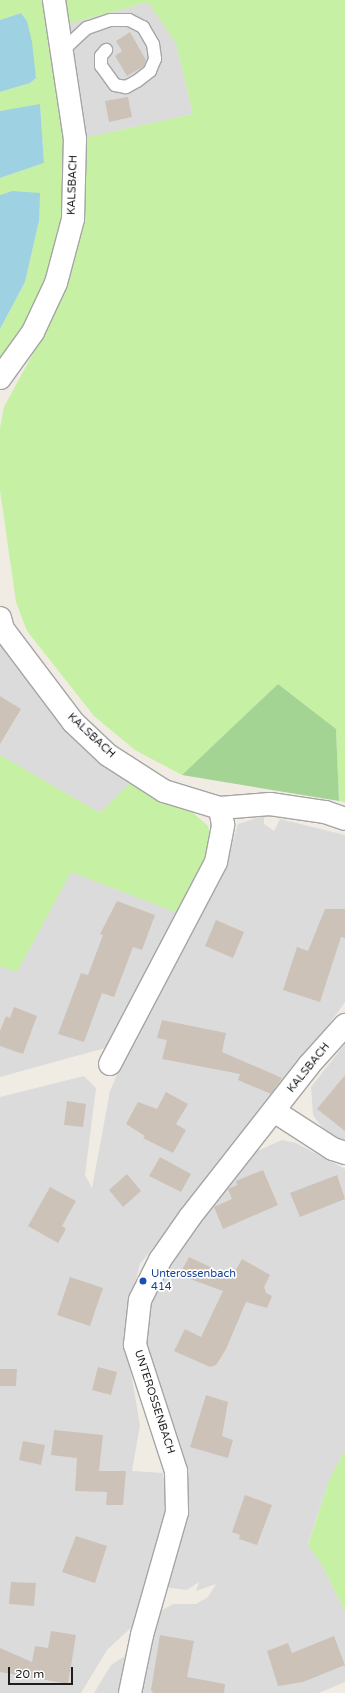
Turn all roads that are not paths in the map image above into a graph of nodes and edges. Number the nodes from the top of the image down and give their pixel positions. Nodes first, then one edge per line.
1 (54, 0) edge
2 (63, 50) junction
3 (106, 50) dead end
4 (0, 378) edge
5 (0, 618) edge
6 (220, 808) junction
7 (345, 819) edge
8 (345, 1025) edge
9 (110, 1064) dead end
10 (274, 1112) junction
11 (345, 1153) edge
12 (130, 1693) edge

1 - 2 street, KALSBACH
2 - 3 lane
2 - 4 street, KALSBACH
5 - 6 street, KALSBACH
6 - 7 street, KALSBACH
6 - 9 street
8 - 10 street, KALSBACH
10 - 11 street
10 - 12 street, UNTEROSSENBACH

